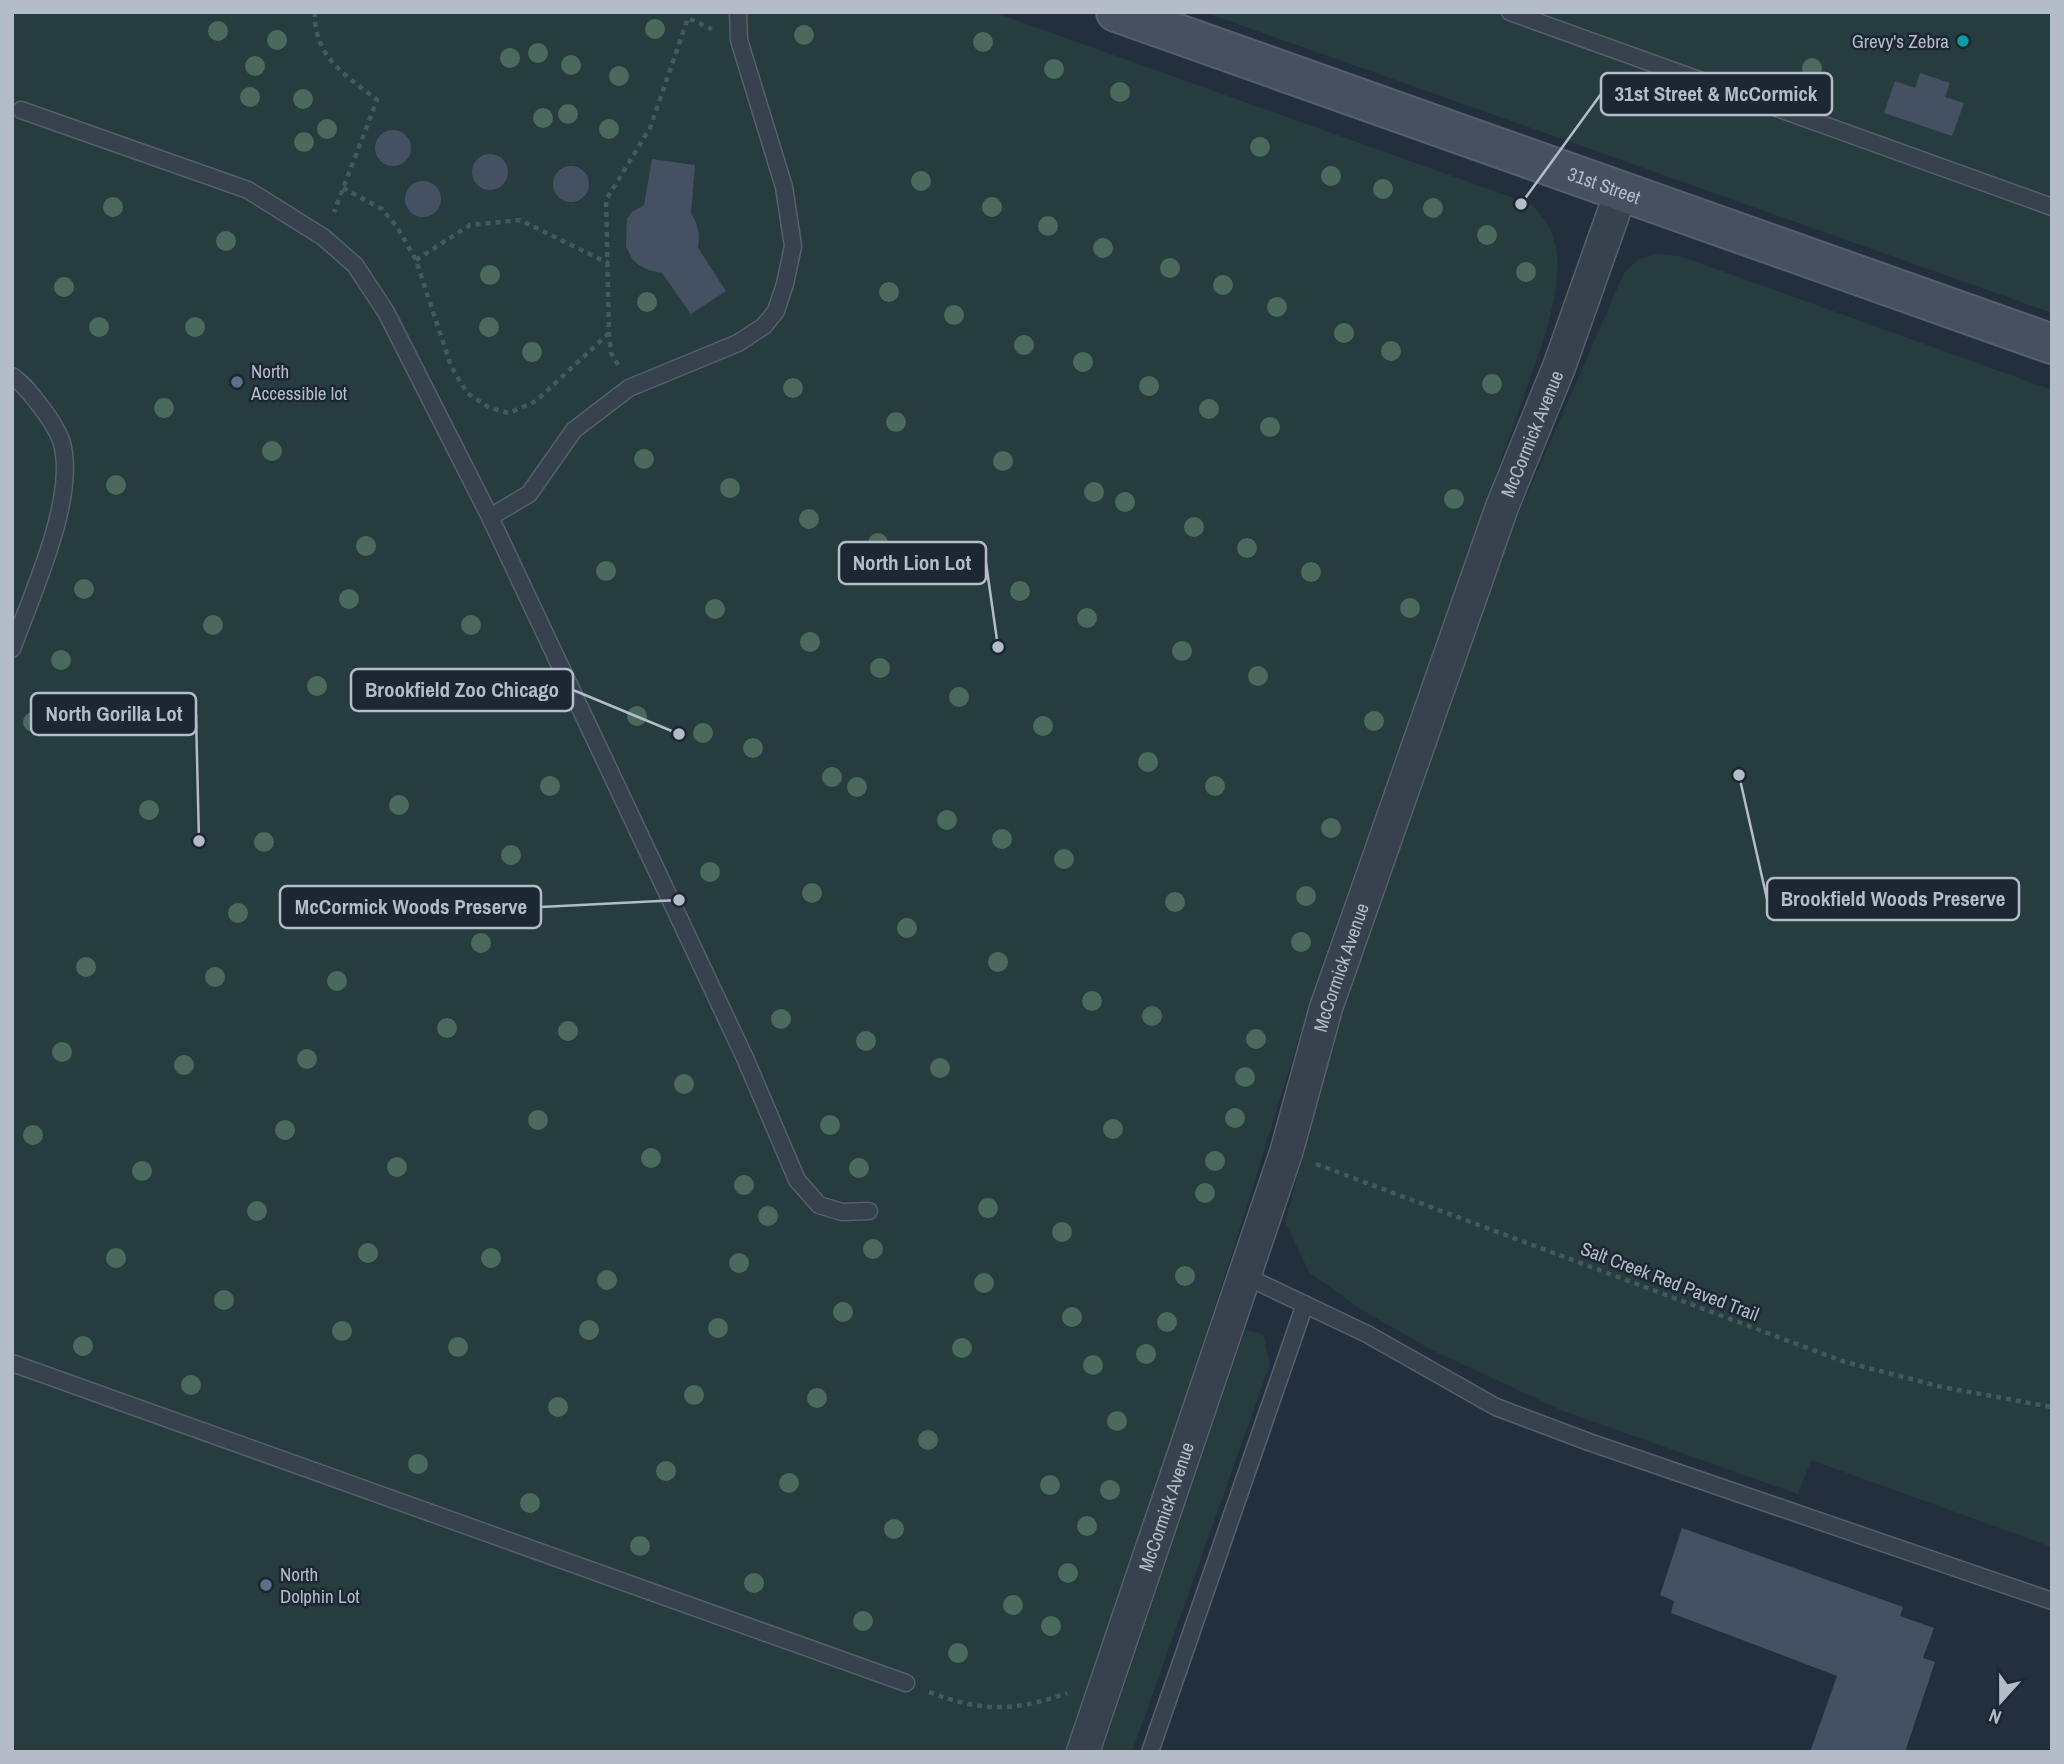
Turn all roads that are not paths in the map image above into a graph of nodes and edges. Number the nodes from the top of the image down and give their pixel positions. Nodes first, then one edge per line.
1 (738, 12) edge
2 (1116, 12) edge
3 (1510, 12) edge
4 (21, 110) dead end
5 (1621, 191) junction
6 (2052, 207) edge
7 (2052, 344) edge
8 (12, 376) edge
9 (490, 517) junction
10 (12, 649) edge
11 (869, 1211) dead end
12 (1245, 1276) junction
13 (1305, 1304) junction
14 (12, 1363) edge
15 (2052, 1601) edge
16 (906, 1683) road end
17 (1083, 1752) edge
18 (1150, 1752) edge

1 - 9 lane
2 - 5 main road, 31st Street
3 - 6 lane
4 - 9 lane
5 - 7 main road, 31st Street
5 - 12 street, McCormick Avenue
8 - 10 lane
9 - 11 lane
12 - 13 lane
12 - 17 street, McCormick Avenue
13 - 15 lane
13 - 18 lane
14 - 16 lane

